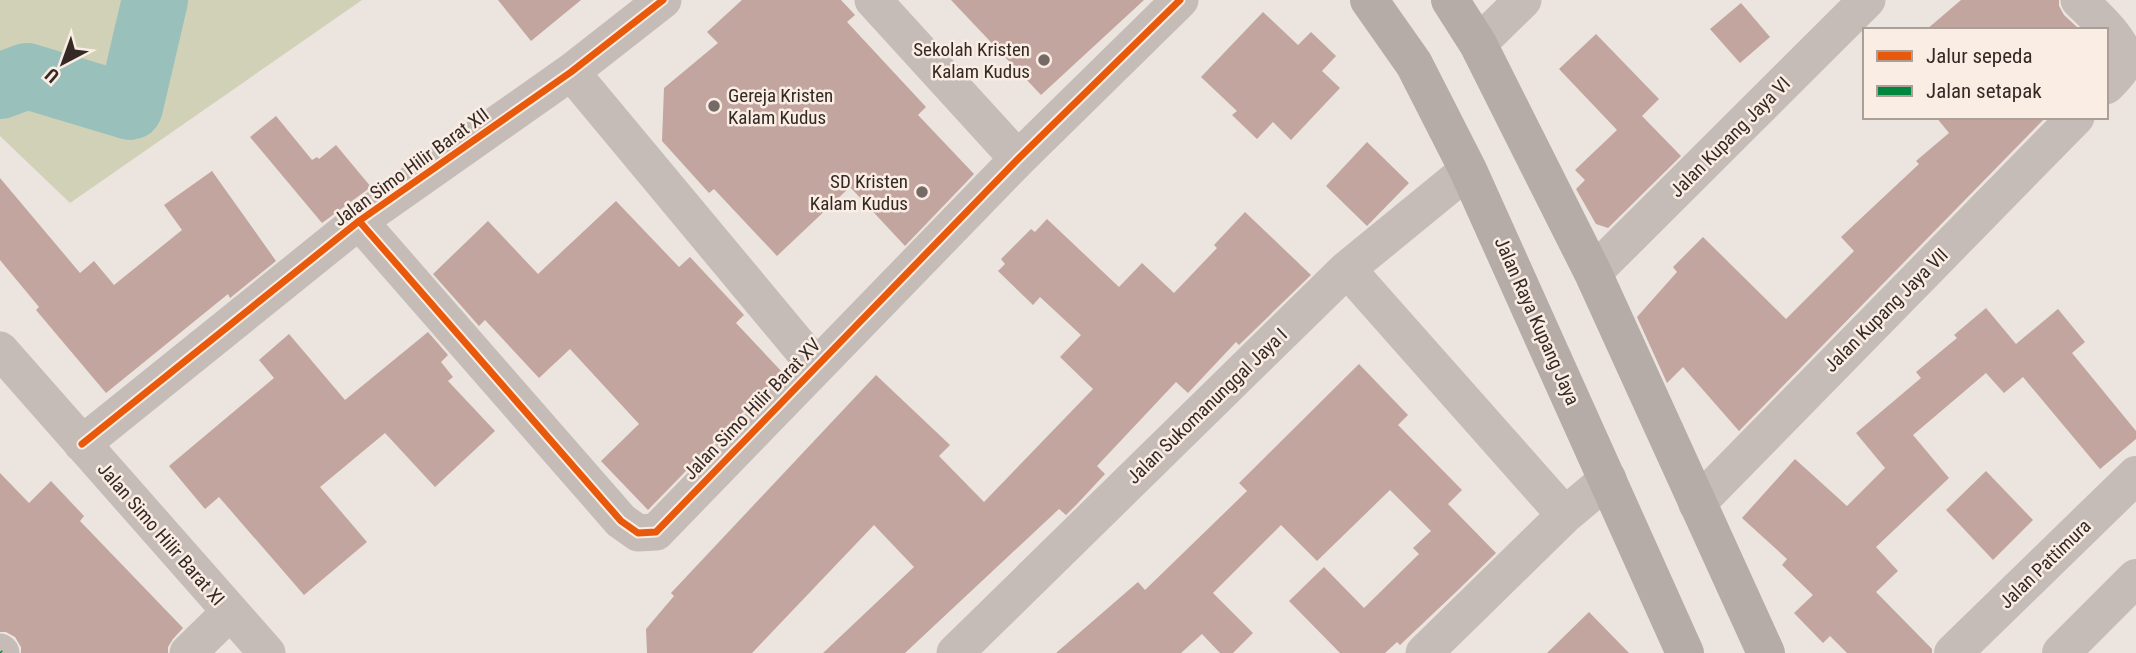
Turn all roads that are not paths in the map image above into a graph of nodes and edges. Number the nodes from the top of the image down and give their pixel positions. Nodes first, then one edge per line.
1 (663, 0) edge
2 (873, 0) edge
3 (1180, 0) edge
4 (1369, 0) edge
5 (1450, 0) edge
6 (1523, 0) edge
7 (1867, 0) edge
8 (2079, 0) edge
9 (2106, 28) edge
10 (2108, 31) edge
11 (1478, 44) junction
12 (571, 72) junction
13 (2108, 84) edge
14 (2074, 119) edge
15 (1018, 159) junction
16 (1468, 170) junction
17 (359, 221) junction
18 (1347, 269) junction
19 (1592, 273) junction
20 (0, 350) edge
21 (815, 365) junction
22 (82, 444) junction
23 (2136, 475) edge
24 (1608, 479) junction
25 (1697, 503) junction
26 (1565, 515) junction
27 (2136, 578) edge
28 (230, 611) junction
29 (188, 653) edge
30 (267, 653) edge
31 (955, 653) edge
32 (1424, 653) edge
33 (1685, 653) edge
34 (1766, 653) edge
35 (1953, 653) edge
36 (2061, 653) edge

1 - 12 street, Jalan Simo Hilir Barat XII
2 - 15 street
3 - 15 street, Jalan Simo Hilir Barat XV
4 - 16 main road, Jalan Raya Kupang Jaya
5 - 11 main road
6 - 11 street
7 - 19 street, Jalan Kupang Jaya VI
8 - 9 street
10 - 13 street
11 - 19 main road
12 - 17 street, Jalan Simo Hilir Barat XII
12 - 21 street
14 - 25 street, Jalan Kupang Jaya VII
15 - 21 street, Jalan Simo Hilir Barat XV
16 - 18 street, Jalan Sukomanunggal Jaya I
16 - 24 main road, Jalan Raya Kupang Jaya
17 - 21 street, Jalan Simo Hilir Barat XV
17 - 22 street, Jalan Simo Hilir Barat XII
18 - 26 street
18 - 31 street, Jalan Sukomanunggal Jaya I
19 - 25 main road
20 - 22 street, Jalan Simo Hilir Barat XI
22 - 28 street, Jalan Simo Hilir Barat XI
23 - 35 street, Jalan Pattimura
24 - 26 street
24 - 33 main road, Jalan Raya Kupang Jaya
25 - 34 main road
26 - 32 street
27 - 36 street
28 - 29 street
28 - 30 street, Jalan Simo Hilir Barat XI

